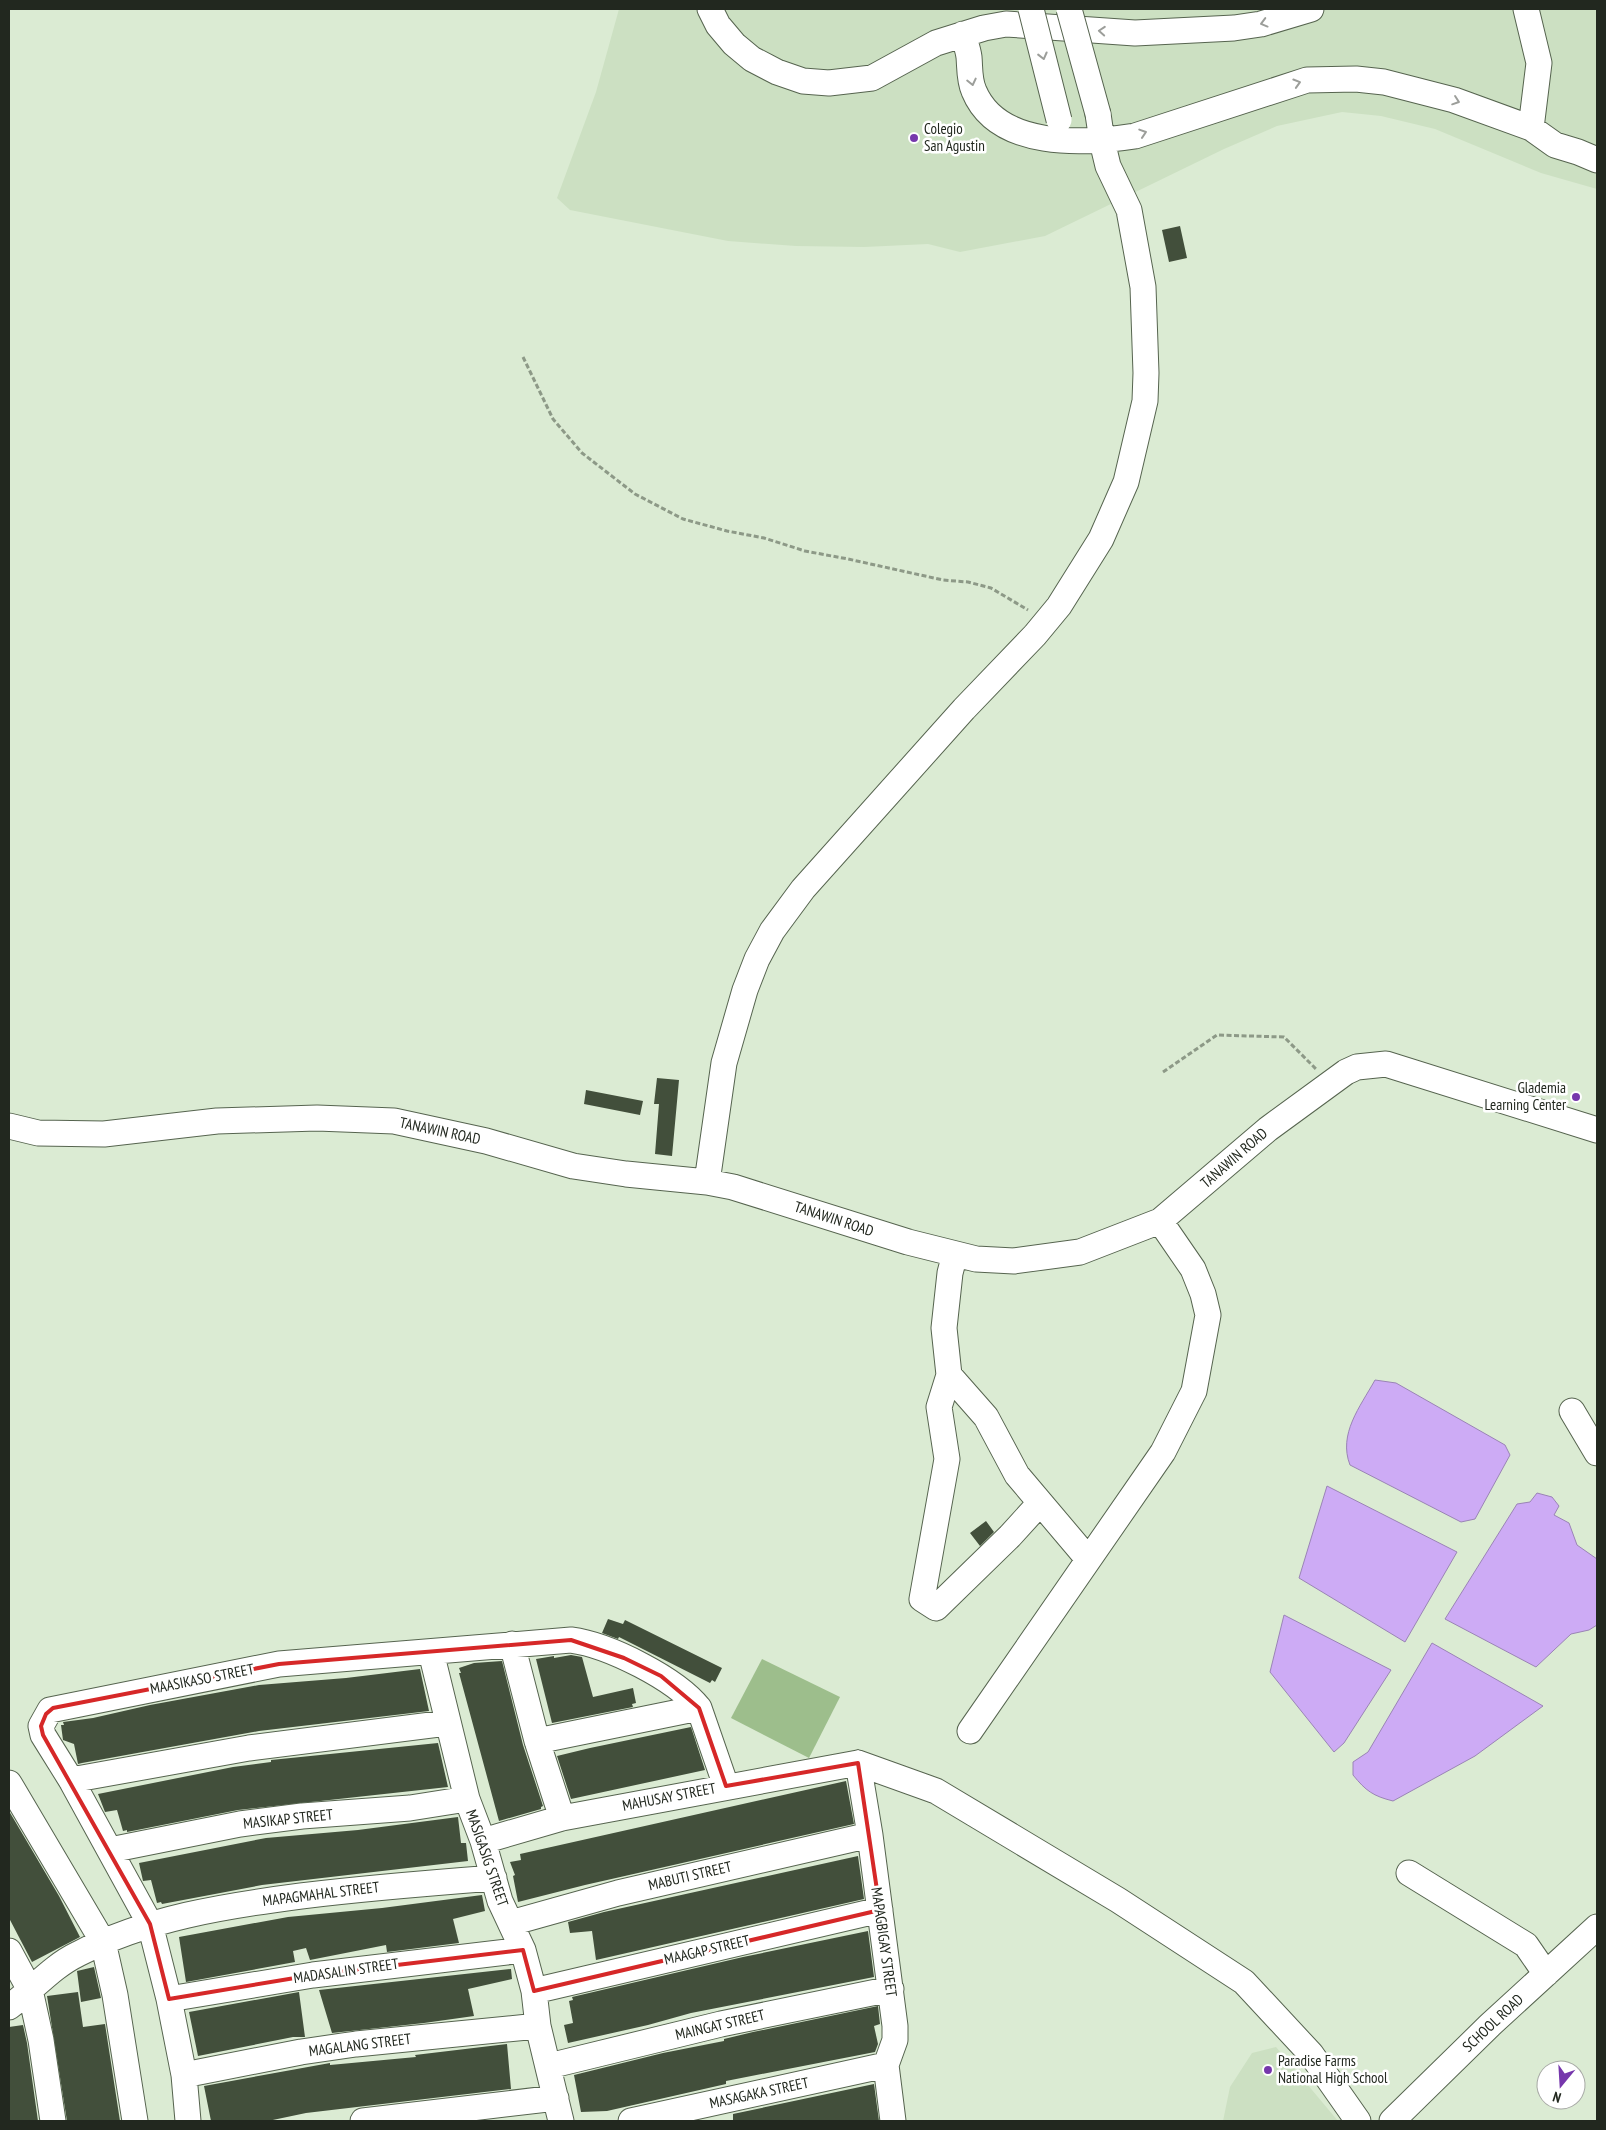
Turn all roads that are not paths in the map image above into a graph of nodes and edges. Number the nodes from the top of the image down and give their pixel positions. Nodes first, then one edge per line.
1 (710, 9) edge
2 (1031, 9) edge
3 (1069, 9) edge
4 (1310, 9) edge
5 (1526, 9) edge
6 (963, 34) junction
7 (1532, 128) junction
8 (1102, 141) junction
9 (1075, 142) junction
10 (1597, 160) edge
11 (1108, 166) junction
12 (1595, 1123) edge
13 (9, 1126) edge
14 (706, 1182) junction
15 (1160, 1221) junction
16 (955, 1254) junction
17 (949, 1374) junction
18 (1572, 1412) dead end
19 (1597, 1453) edge
20 (1040, 1502) junction
21 (1088, 1559) junction
22 (512, 1644) junction
23 (432, 1652) junction
24 (699, 1708) junction
25 (448, 1722) junction
26 (970, 1731) dead end
27 (537, 1741) junction
28 (858, 1763) junction
29 (71, 1780) junction
30 (9, 1783) edge
31 (726, 1786) junction
32 (467, 1799) junction
33 (562, 1818) junction
34 (870, 1836) junction
35 (482, 1841) junction
36 (110, 1850) junction
37 (1409, 1873) dead end
38 (494, 1878) junction
39 (880, 1910) junction
40 (511, 1923) junction
41 (150, 1924) junction
42 (1597, 1927) edge
43 (102, 1942) junction
44 (9, 1950) edge
45 (523, 1950) junction
46 (1546, 1974) junction
47 (891, 1989) junction
48 (30, 1990) junction
49 (534, 1991) junction
50 (169, 1999) junction
51 (9, 2007) edge
52 (538, 2026) junction
53 (886, 2065) junction
54 (549, 2066) junction
55 (184, 2075) junction
56 (558, 2110) edge
57 (53, 2121) edge
58 (135, 2121) edge
59 (188, 2121) edge
60 (363, 2121) edge
61 (631, 2121) edge
62 (893, 2121) edge
63 (1358, 2121) edge
64 (1392, 2121) edge

1 - 6 street
2 -> 9 street, bridge
3 - 8 street, bridge
4 -> 6 street
5 - 7 street
6 -> 9 street
8 -> 7 street
7 - 10 street
8 - 9 street
8 - 11 street
9 - 11 street
11 - 14 street
12 - 15 street, TANAWIN ROAD
13 - 14 street, TANAWIN ROAD
14 - 16 street, TANAWIN ROAD
15 - 16 street, TANAWIN ROAD
15 - 21 street
16 - 17 street
17 - 20 street
17 - 20 street
18 - 19 street
20 - 21 street
21 - 26 street
22 - 23 street, MAASIKASO STREET
22 - 24 street, MAASIKASO STREET
22 - 27 street
23 - 25 street, MASIGASIG STREET
23 - 29 street, MAASIKASO STREET
24 - 27 street
24 - 31 street, MAASIKASO STREET
25 - 29 street
25 - 32 street, MASIGASIG STREET
27 - 33 street
28 - 31 street, MAHUSAY STREET
28 - 34 street, MAPAGBIGAY STREET
28 - 63 street
29 - 36 street, MAASIKASO STREET
30 - 43 street
31 - 33 street, MAHUSAY STREET
32 - 35 street, MASIGASIG STREET
32 - 36 street, MASIKAP STREET
33 - 35 street, MAHUSAY STREET
34 - 39 street, MAPAGBIGAY STREET
34 - 40 street, MABUTI STREET
35 - 38 street, MASIGASIG STREET
36 - 41 street, MAASIKASO STREET
37 - 46 street
38 - 40 street, MASIGASIG STREET
38 - 41 street, MAPAGMAHAL STREET
39 - 47 street, MAPAGBIGAY STREET
39 - 49 street, MAAGAP STREET
40 - 45 street, MASIGASIG STREET
41 - 43 street, MAPAGMAHAL STREET
41 - 50 street, MAASIKASO STREET
42 - 46 street, SCHOOL ROAD
43 - 48 street, MAPAGMAHAL STREET
43 - 58 street
44 - 48 street
45 - 49 street, MASIGASIG STREET
45 - 50 street, MADASALIN STREET
46 - 64 street, SCHOOL ROAD
47 - 53 street, MAPAGBIGAY STREET
47 - 54 street, MAINGAT STREET
48 - 51 street, MAPAGMAHAL STREET
48 - 57 street
49 - 52 street, MASIGASIG STREET
50 - 55 street, MAASIKASO STREET
52 - 54 street, MASIGASIG STREET
52 - 55 street, MAGALANG STREET
53 - 61 street, MASAGAKA STREET
53 - 62 street, MAPAGBIGAY STREET
54 - 56 street, MASIGASIG STREET
55 - 59 street, MAASIKASO STREET
56 - 60 street

